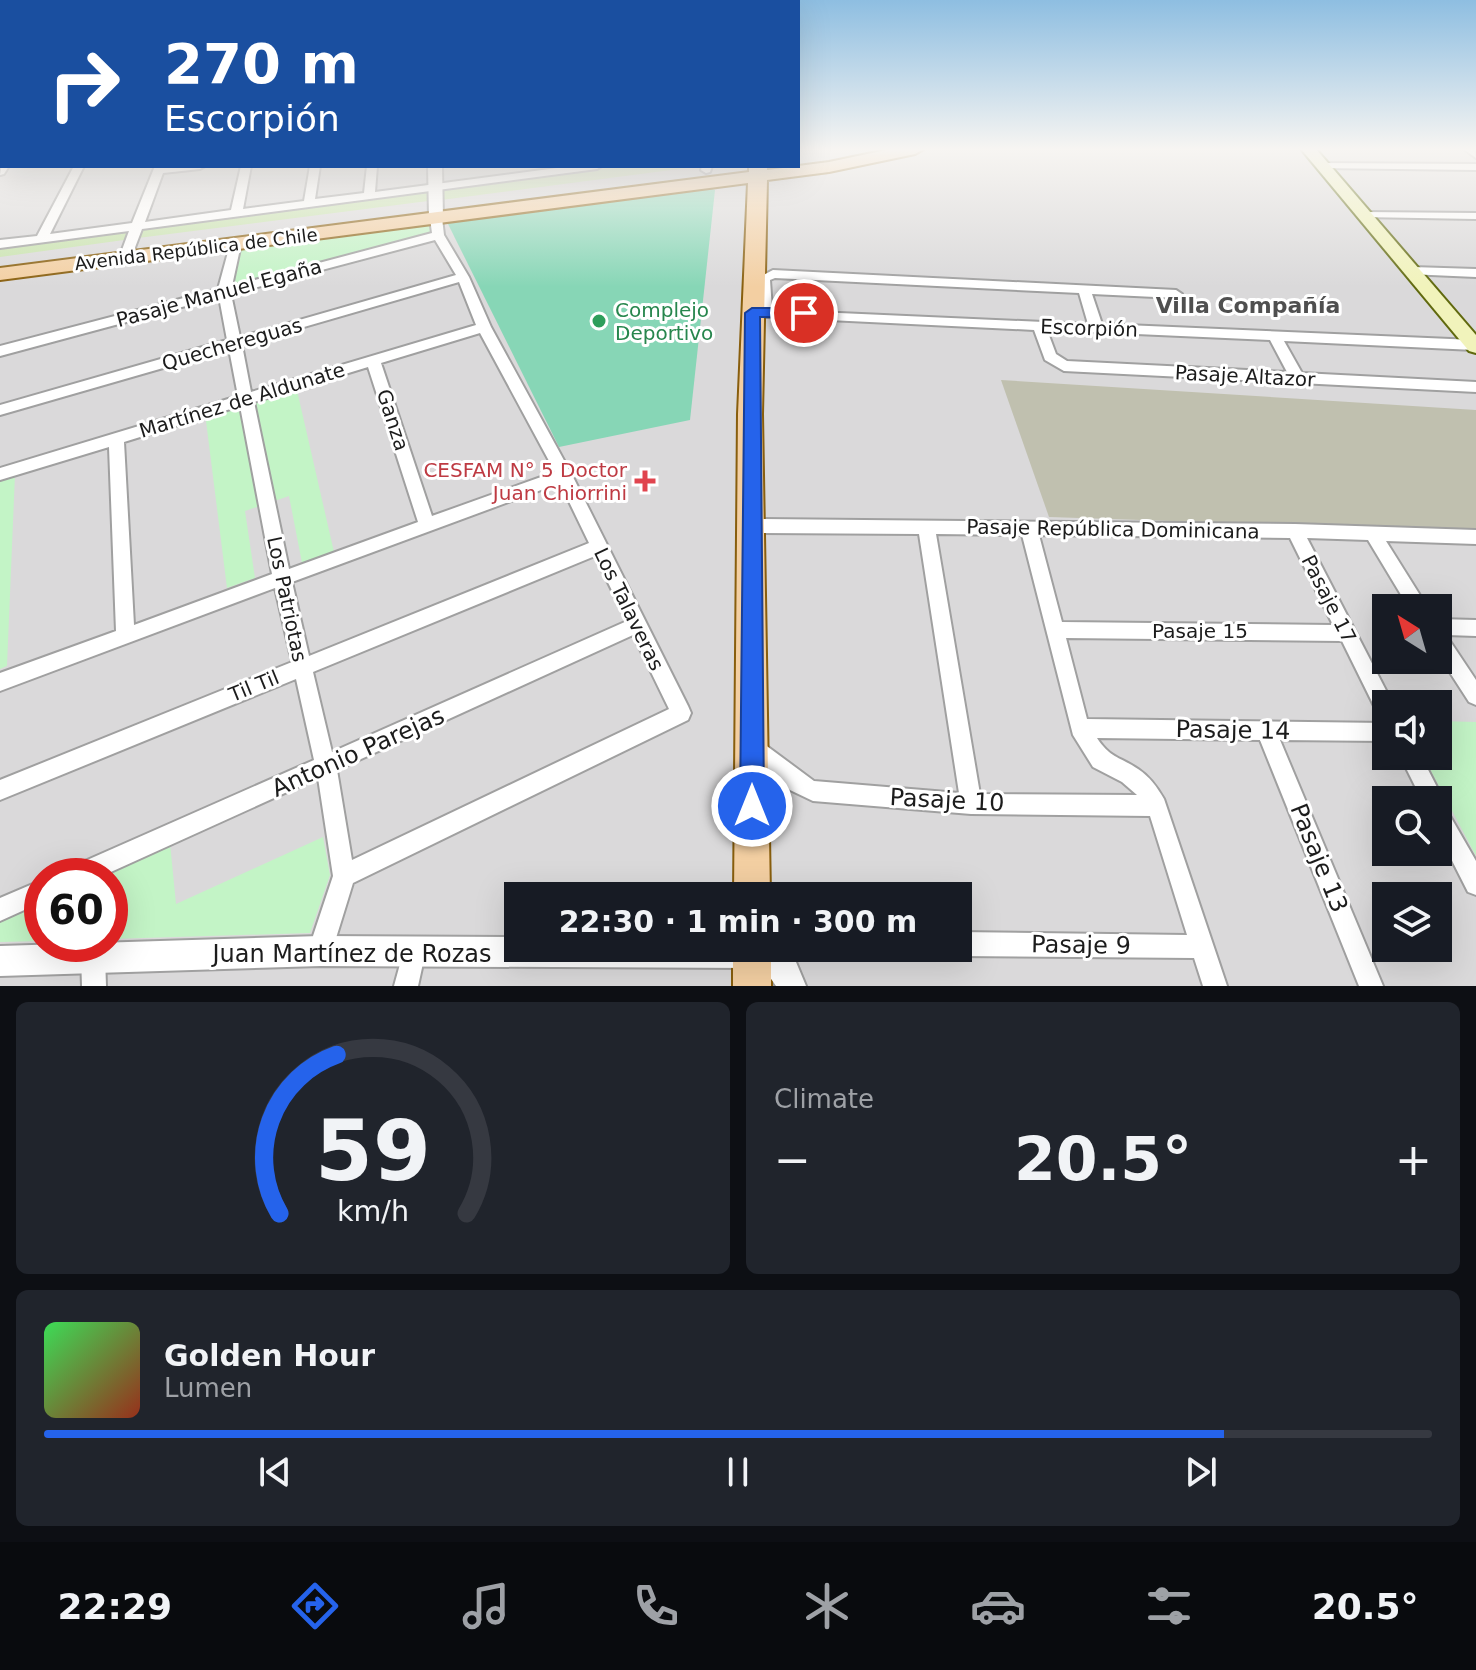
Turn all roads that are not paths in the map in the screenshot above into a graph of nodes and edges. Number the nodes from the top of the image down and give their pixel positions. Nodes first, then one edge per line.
1 (64, 195) edge
2 (149, 195) edge
3 (240, 195) edge
4 (310, 195) edge
5 (436, 195) edge
6 (462, 195) edge
7 (536, 195) edge
8 (557, 195) edge
9 (754, 195) edge
10 (1348, 195) edge
11 (369, 196) joint
12 (309, 204) junction
13 (436, 211) junction
14 (236, 213) junction
15 (1365, 215) junction
16 (1476, 216) edge
17 (42, 238) junction
18 (131, 242) junction
19 (0, 244) edge
20 (235, 244) junction
21 (0, 259) edge
22 (1412, 271) junction
23 (1476, 273) edge
24 (0, 274) edge
25 (463, 277) junction
26 (1085, 291) junction
27 (224, 292) junction
28 (1176, 294) dead end
29 (758, 312) junction
30 (1039, 326) junction
31 (484, 327) junction
32 (1096, 328) junction
33 (1276, 338) junction
34 (1472, 339) edge
35 (234, 343) junction
36 (0, 351) edge
37 (373, 360) junction
38 (1297, 378) junction
39 (1476, 387) edge
40 (246, 399) junction
41 (0, 410) edge
42 (116, 438) junction
43 (0, 474) edge
44 (564, 475) junction
45 (427, 525) junction
46 (751, 526) junction
47 (926, 527) junction
48 (1029, 528) junction
49 (1295, 531) junction
50 (1372, 533) junction
51 (1476, 537) edge
52 (598, 547) junction
53 (282, 579) junction
54 (1410, 594) edge
55 (637, 625) junction
56 (1452, 627) edge
57 (1476, 628) edge
58 (1055, 630) junction
59 (1346, 633) junction
60 (125, 636) junction
61 (1452, 659) edge
62 (302, 667) junction
63 (0, 682) edge
64 (1376, 690) edge
65 (1476, 696) edge
66 (1080, 728) junction
67 (1266, 730) junction
68 (1372, 732) edge
69 (751, 747) junction
70 (326, 767) junction
71 (0, 790) edge
72 (971, 804) junction
73 (1157, 806) junction
74 (1452, 838) edge
75 (118, 858) edge
76 (344, 876) junction
77 (752, 882) edge
78 (1476, 884) edge
79 (24, 899) edge
80 (0, 910) edge
81 (972, 944) edge
82 (1203, 947) junction
83 (320, 951) junction
84 (413, 954) junction
85 (128, 955) edge
86 (504, 956) edge
87 (24, 960) edge
88 (0, 961) edge
89 (93, 962) edge
90 (777, 962) edge
91 (94, 986) edge
92 (406, 986) edge
93 (791, 986) edge
94 (1215, 986) edge
95 (1371, 986) edge

1 - 17 street
2 - 18 street
3 - 14 street
4 - 12 street
5 - 13 street
6 - 13 street
7 - 13 main road, Avenida República de Chile
8 - 13 main road, Avenida República de Chile
9 - 29 main road
10 - 15 main road
11 - 12 street
11 - 13 street
12 - 14 street
13 - 18 main road, Avenida República de Chile
13 - 20 main road, Avenida República de Chile
13 - 25 street, Los Talaveras
13 - 27 street, Pasaje Manuel Egaña
14 - 18 street
15 - 16 street
15 - 22 main road
17 - 18 street
17 - 19 street
18 - 20 main road, Avenida República de Chile
18 - 21 main road, Avenida República de Chile
18 - 24 main road, Avenida República de Chile
20 - 27 street, Los Patriotas
22 - 23 street
22 - 34 main road
25 - 31 street, Los Talaveras
25 - 35 street, Quechereguas
26 - 28 street
26 - 29 street
26 - 32 street
27 - 35 street, Los Patriotas
27 - 36 street, Pasaje Manuel Egaña
29 - 30 street, Escorpión
29 - 46 main road
30 - 32 street, Escorpión
30 - 38 street, Pasaje Altazor
31 - 37 street, Martínez de Aldunate
31 - 44 street, Los Talaveras
32 - 33 street, Escorpión
33 - 34 street, Escorpión
33 - 38 street
35 - 40 street, Los Patriotas
35 - 41 street, Quechereguas
37 - 40 street, Martínez de Aldunate
37 - 45 street, Ganza
38 - 39 street, Pasaje Altazor
40 - 42 street, Martínez de Aldunate
40 - 53 street, Los Patriotas
42 - 43 street, Martínez de Aldunate
42 - 60 street
44 - 45 street
44 - 52 street, Los Talaveras
45 - 53 street
46 - 47 street, Pasaje República Dominicana
46 - 69 main road
47 - 48 street, Pasaje República Dominicana
47 - 72 street
48 - 49 street, Pasaje República Dominicana
48 - 58 street
49 - 50 street, Pasaje República Dominicana
49 - 59 street, Pasaje 17
50 - 51 street, Pasaje República Dominicana
50 - 54 street
52 - 55 street, Los Talaveras
52 - 62 street, Til Til
53 - 60 street
53 - 62 street, Los Patriotas
55 - 70 street, Antonio Parejas
55 - 76 street, Los Talaveras
56 - 57 street
58 - 59 street, Pasaje 15
58 - 66 street
59 - 64 street, Pasaje 17
60 - 63 street
61 - 65 street
62 - 70 street, Los Patriotas
62 - 71 street, Til Til
66 - 67 street, Pasaje 14
66 - 73 street
67 - 68 street, Pasaje 14
67 - 95 street, Pasaje 13
69 - 72 street, Pasaje 10
69 - 77 main road
70 - 75 street, Antonio Parejas
70 - 76 street, Los Patriotas
72 - 73 street, Pasaje 10
73 - 82 street
74 - 78 street
76 - 83 street, Los Patriotas
79 - 80 street
81 - 82 street, Pasaje 9
82 - 94 street
83 - 84 street, Juan Martínez de Rozas
83 - 85 street, Juan Martínez de Rozas
84 - 86 street, Juan Martínez de Rozas
84 - 92 street
87 - 88 street, Juan Martínez de Rozas
89 - 91 street
90 - 93 street

